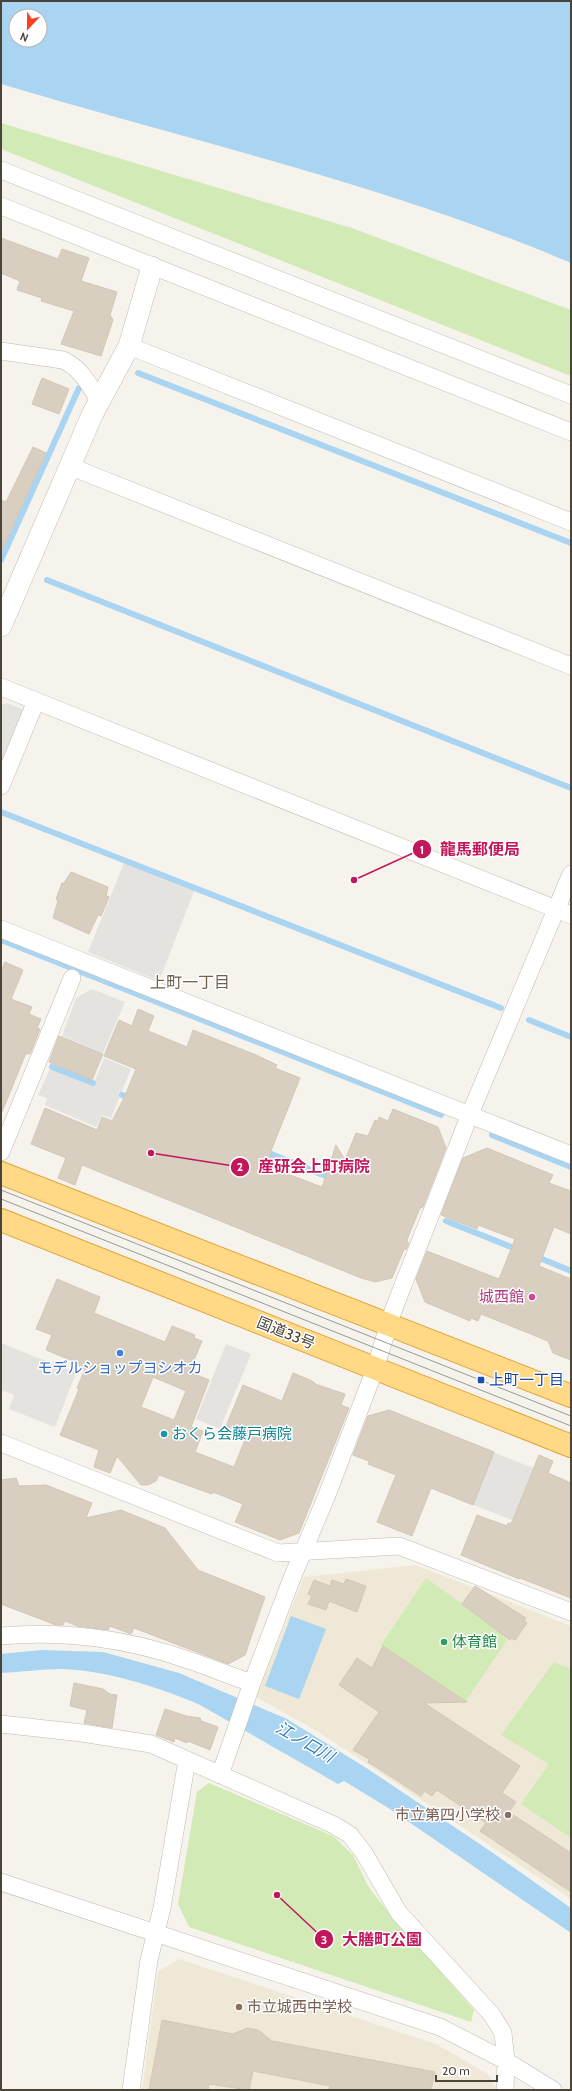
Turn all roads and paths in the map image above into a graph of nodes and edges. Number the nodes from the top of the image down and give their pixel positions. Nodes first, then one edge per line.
1 (1, 170) edge
2 (1, 206) edge
3 (152, 267) junction
4 (129, 346) junction
5 (3, 354) edge
6 (571, 395) edge
7 (100, 402) junction
8 (571, 432) edge
9 (69, 466) junction
10 (571, 522) edge
11 (1, 626) edge
12 (571, 666) edge
13 (1, 686) edge
14 (36, 701) junction
15 (1, 786) edge
16 (571, 874) edge
17 (564, 913) edge
18 (1, 929) edge
19 (72, 978) dead end
20 (470, 1114) junction
21 (1, 1152) edge
22 (571, 1154) edge
23 (1, 1173) edge
24 (1, 1220) edge
25 (389, 1325) junction
26 (375, 1369) junction
27 (571, 1396) edge
28 (1, 1443) edge
29 (571, 1446) edge
30 (303, 1552) junction
31 (571, 1612) edge
32 (1, 1636) edge
33 (250, 1688) junction
34 (1, 1724) edge
35 (187, 1760) junction
36 (220, 1775) junction
37 (1, 1882) edge
38 (155, 1934) junction
39 (506, 2061) junction
40 (131, 2090) edge
41 (505, 2090) edge
42 (553, 2090) edge

1 - 6 street
2 - 3 street
3 - 4 street
3 - 8 street
4 - 7 street
4 - 10 street
5 - 7 street
7 - 9 street
9 - 11 street
9 - 12 street
13 - 14 street
14 - 15 street
14 - 17 street
16 - 17 street
17 - 20 street
18 - 20 street
19 - 21 street
20 - 22 street
20 - 25 street
23 - 25 highway
24 - 26 highway, 国道33号
25 - 26 street
25 - 27 highway
26 - 29 highway, 国道33号
26 - 30 street
28 - 30 street
30 - 31 street
30 - 33 street
32 - 33 street
33 - 36 street
34 - 35 street
35 - 36 street
35 - 38 street
36 - 39 street
37 - 38 street
38 - 39 street
38 - 40 street
39 - 41 street
39 - 42 street

